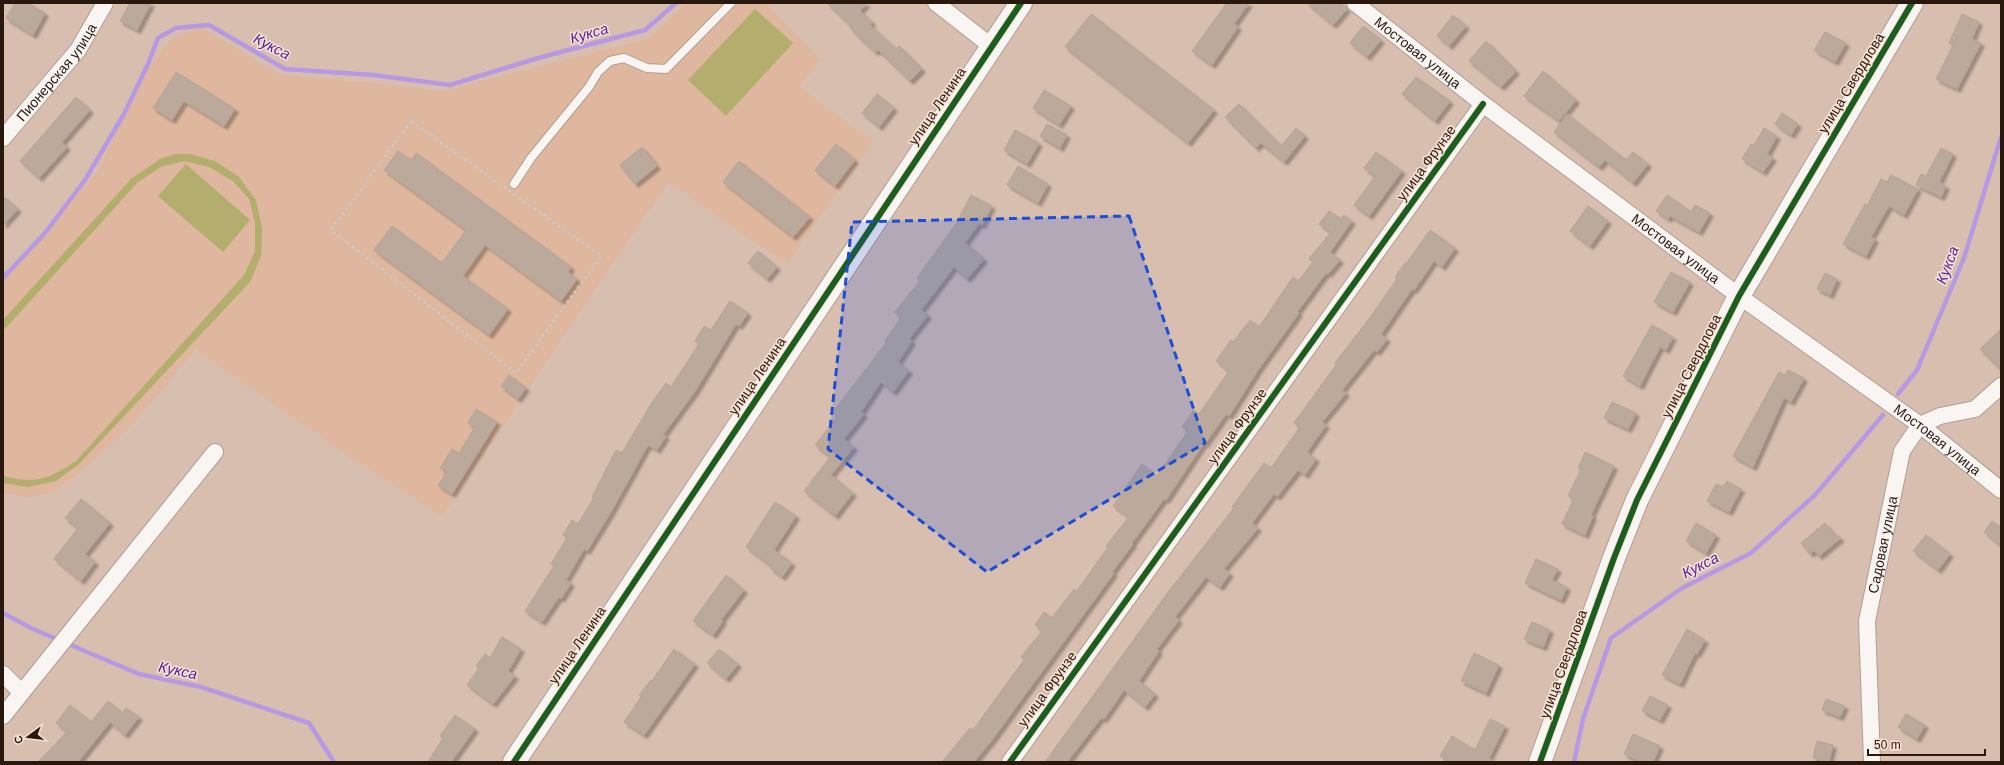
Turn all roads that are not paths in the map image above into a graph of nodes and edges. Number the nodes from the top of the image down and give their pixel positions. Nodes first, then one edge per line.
1 (104, 3) edge
2 (731, 3) edge
3 (936, 3) edge
4 (1021, 3) edge
5 (1355, 3) edge
6 (1912, 3) edge
7 (992, 46) junction
8 (1483, 104) junction
9 (3, 138) edge
10 (512, 188) road end
11 (1739, 296) junction
12 (2001, 386) edge
13 (1920, 425) junction
14 (215, 452) dead end
15 (2001, 490) edge
16 (3, 674) edge
17 (22, 692) junction
18 (3, 716) edge
19 (514, 762) edge
20 (1010, 762) edge
21 (1540, 762) edge
22 (1872, 762) edge

1 - 9 street, Пионерская улица
2 - 10 lane
3 - 7 street
4 - 7 street, улица Ленина
5 - 8 street, Мостовая улица
6 - 11 street, улица Свердлова
7 - 19 street, улица Ленина
8 - 11 street, Мостовая улица
8 - 20 street, улица Фрунзе
11 - 13 street, Мостовая улица
11 - 21 street, улица Свердлова
12 - 13 street
13 - 15 street, Мостовая улица
13 - 22 street, Садовая улица
14 - 17 street
16 - 17 street
17 - 18 street

